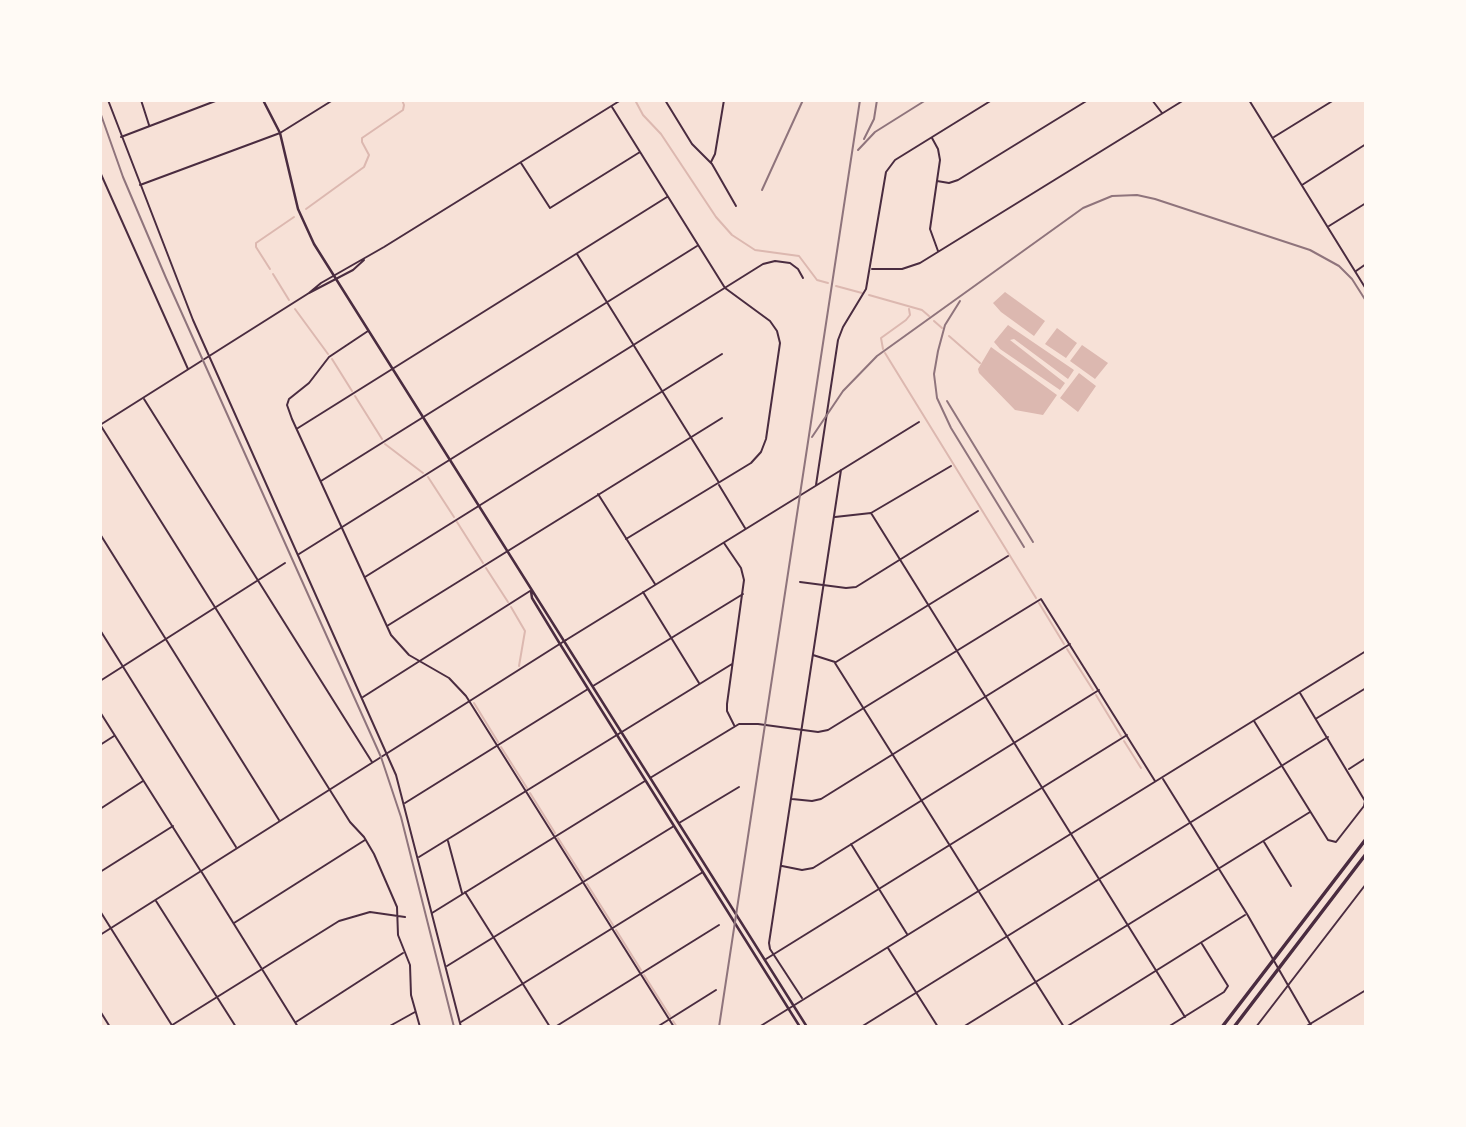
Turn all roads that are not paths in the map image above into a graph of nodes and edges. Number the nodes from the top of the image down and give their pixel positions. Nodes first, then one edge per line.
1 (108, 100) edge
2 (141, 100) edge
3 (218, 100) edge
4 (263, 100) edge
5 (333, 100) edge
6 (621, 100) edge
7 (665, 100) edge
8 (724, 100) edge
9 (992, 100) edge
10 (1079, 100) edge
11 (1088, 100) edge
12 (1152, 100) edge
13 (1184, 100) edge
14 (1249, 100) edge
15 (1334, 100) edge
16 (1081, 104) junction
17 (611, 106) junction
18 (1162, 113) junction
19 (150, 126) junction
20 (280, 133) junction
21 (121, 137) junction
22 (932, 137) junction
23 (1273, 138) junction
24 (1366, 144) edge
25 (640, 152) junction
26 (520, 162) junction
27 (710, 162) junction
28 (100, 172) edge
29 (937, 181) junction
30 (139, 185) junction
31 (1302, 185) junction
32 (668, 197) junction
33 (1366, 203) edge
34 (736, 206) dead end
35 (1328, 227) junction
36 (698, 245) junction
37 (938, 252) junction
38 (577, 254) junction
39 (365, 259) junction
40 (1366, 264) edge
41 (871, 269) junction
42 (1355, 271) junction
43 (334, 275) junction
44 (803, 278) dead end
45 (337, 280) junction
46 (725, 288) junction
47 (1366, 289) edge
48 (309, 293) junction
49 (607, 302) junction
50 (369, 331) junction
51 (634, 345) junction
52 (722, 354) dead end
53 (209, 356) junction
54 (392, 369) junction
55 (189, 370) junction
56 (662, 391) junction
57 (143, 398) junction
58 (422, 417) junction
59 (722, 418) dead end
60 (919, 422) dead end
61 (100, 425) edge
62 (297, 428) junction
63 (691, 436) junction
64 (449, 460) junction
65 (951, 466) dead end
66 (841, 470) junction
67 (320, 481) junction
68 (718, 482) junction
69 (816, 485) junction
70 (598, 494) junction
71 (478, 505) junction
72 (978, 511) dead end
73 (871, 513) junction
74 (834, 518) junction
75 (342, 527) junction
76 (745, 529) junction
77 (100, 534) edge
78 (626, 539) junction
79 (724, 542) junction
80 (506, 551) junction
81 (298, 555) junction
82 (1008, 556) dead end
83 (900, 560) junction
84 (285, 563) dead end
85 (364, 578) junction
86 (258, 580) junction
87 (800, 582) dead end
88 (655, 585) junction
89 (823, 586) junction
90 (531, 590) junction
91 (643, 592) junction
92 (743, 594) junction
93 (928, 606) junction
94 (215, 608) junction
95 (386, 626) junction
96 (100, 630) edge
97 (672, 638) junction
98 (165, 639) junction
99 (566, 640) junction
100 (560, 644) junction
101 (1071, 644) junction
102 (1366, 650) edge
103 (956, 651) junction
104 (813, 655) junction
105 (420, 661) junction
106 (835, 663) junction
107 (732, 664) junction
108 (122, 666) junction
109 (100, 681) edge
110 (700, 684) junction
111 (594, 686) junction
112 (1366, 688) edge
113 (589, 689) junction
114 (1100, 690) junction
115 (1299, 692) junction
116 (985, 697) junction
117 (362, 698) junction
118 (469, 701) junction
119 (864, 708) junction
120 (100, 712) edge
121 (1316, 719) junction
122 (1254, 721) junction
123 (734, 726) junction
124 (802, 730) junction
125 (622, 731) junction
126 (115, 735) junction
127 (617, 735) junction
128 (1127, 735) junction
129 (1328, 737) junction
130 (1014, 743) junction
131 (100, 745) edge
132 (497, 746) junction
133 (387, 752) junction
134 (893, 753) junction
135 (1366, 758) edge
136 (372, 763) junction
137 (1282, 766) junction
138 (1348, 769) junction
139 (651, 777) junction
140 (1162, 778) junction
141 (144, 780) junction
142 (646, 780) junction
143 (1155, 782) junction
144 (739, 787) dead end
145 (1042, 788) junction
146 (329, 790) junction
147 (525, 792) junction
148 (791, 799) junction
149 (922, 799) junction
150 (405, 803) junction
151 (1365, 804) edge
152 (100, 809) edge
153 (1310, 812) junction
154 (280, 821) junction
155 (680, 823) junction
156 (1190, 823) junction
157 (173, 826) junction
158 (674, 826) junction
159 (1071, 834) junction
160 (554, 838) junction
161 (1366, 839) edge
162 (366, 840) junction
163 (447, 840) junction
164 (1263, 841) junction
165 (850, 844) junction
166 (950, 845) junction
167 (237, 848) junction
168 (1366, 854) edge
169 (419, 857) junction
170 (781, 865) junction
171 (1219, 868) junction
172 (709, 869) junction
173 (201, 871) junction
174 (100, 872) edge
175 (703, 872) junction
176 (1099, 880) junction
177 (583, 883) junction
178 (1366, 884) edge
179 (1291, 886) dead end
180 (879, 889) junction
181 (979, 891) junction
182 (464, 893) junction
183 (155, 899) junction
184 (100, 911) edge
185 (432, 913) junction
186 (1247, 914) junction
187 (399, 915) junction
188 (405, 917) dead end
189 (233, 924) junction
190 (1128, 925) junction
191 (719, 926) dead end
192 (110, 928) junction
193 (611, 929) junction
194 (100, 935) edge
195 (908, 935) junction
196 (1008, 936) junction
197 (494, 938) junction
198 (1201, 943) junction
199 (887, 948) junction
200 (405, 953) junction
201 (774, 955) junction
202 (765, 960) junction
203 (446, 967) junction
204 (261, 969) junction
205 (1156, 971) junction
206 (640, 975) junction
207 (1036, 982) junction
208 (523, 984) junction
209 (716, 990) dead end
210 (1366, 990) edge
211 (916, 993) junction
212 (217, 997) junction
213 (802, 999) junction
214 (793, 1005) junction
215 (788, 1008) junction
216 (100, 1011) edge
217 (416, 1011) junction
218 (1185, 1017) junction
219 (669, 1020) junction
220 (295, 1023) junction
221 (460, 1023) junction
222 (1311, 1026) edge
223 (110, 1027) edge
224 (171, 1027) edge
225 (236, 1027) edge
226 (298, 1027) edge
227 (388, 1027) edge
228 (420, 1027) edge
229 (461, 1027) edge
230 (550, 1027) edge
231 (555, 1027) edge
232 (657, 1027) edge
233 (674, 1027) edge
234 (758, 1027) edge
235 (800, 1027) edge
236 (807, 1027) edge
237 (861, 1027) edge
238 (937, 1027) edge
239 (963, 1027) edge
240 (1065, 1027) edge
241 (1168, 1027) edge
242 (1222, 1027) edge
243 (1234, 1027) edge
244 (1256, 1027) edge
245 (1305, 1027) edge

1 - 21 street
2 - 19 street
3 - 19 street
4 - 20 main road
5 - 20 street
6 - 17 street
7 - 27 street
8 - 27 street
9 - 22 street
10 - 16 street
11 - 16 street
12 - 18 street
13 - 18 street
14 - 23 street
15 - 23 street
16 - 29 street
17 - 25 street
17 - 26 street
18 - 37 street
19 - 21 street
20 - 30 street
20 - 43 main road
21 - 30 street
22 - 29 street
22 - 41 street
23 - 31 street
24 - 31 street
25 - 26 street
25 - 32 street
26 - 39 street
27 - 34 street
28 - 55 street
29 - 37 street
30 - 53 street
31 - 35 street
32 - 36 street
32 - 38 street
33 - 35 street
35 - 42 street
36 - 46 street
36 - 49 street
37 - 41 street
38 - 49 street
38 - 54 street
39 - 43 street
39 - 45 street
40 - 42 street
41 - 69 street
42 - 47 street
43 - 45 main road
43 - 48 street
44 - 46 street
45 - 48 street
45 - 50 main road
46 - 51 street
46 - 68 street
48 - 53 street
49 - 51 street
49 - 58 street
50 - 54 main road
50 - 62 street
51 - 56 street
51 - 64 street
52 - 56 street
53 - 55 street
53 - 81 street
54 - 58 main road
54 - 62 street
55 - 57 street
56 - 63 street
56 - 71 street
57 - 61 street
57 - 86 street
58 - 64 main road
58 - 67 street
59 - 63 street
60 - 66 street
61 - 94 street
62 - 67 street
63 - 68 street
63 - 70 street
64 - 71 main road
64 - 75 street
65 - 73 street
66 - 69 street
66 - 74 street
67 - 75 street
68 - 76 street
68 - 78 street
69 - 76 street
70 - 78 street
70 - 80 street
71 - 80 main road
71 - 85 street
72 - 83 street
73 - 74 street
73 - 83 street
74 - 89 street
75 - 81 street
75 - 85 street
76 - 79 street
77 - 98 street
78 - 88 street
79 - 88 street
79 - 92 street
80 - 90 main road
80 - 95 street
81 - 117 street
82 - 93 street
83 - 89 street
83 - 93 street
84 - 86 street
85 - 95 street
86 - 94 street
86 - 136 street
87 - 89 street
88 - 91 street
89 - 104 street
90 - 99 main road
90 - 100 main road
90 - 105 street
91 - 97 street
91 - 99 street
92 - 97 street
92 - 107 street
93 - 103 street
93 - 106 street
94 - 98 street
94 - 146 street
95 - 105 street
96 - 108 street
97 - 110 street
97 - 111 street
98 - 108 street
98 - 154 street
99 - 100 street
99 - 111 main road
100 - 113 main road
100 - 118 street
101 - 103 street
101 - 114 street
101 - 116 street
102 - 115 street
103 - 116 street
103 - 119 street
104 - 106 street
104 - 124 street
105 - 117 street
105 - 118 street
106 - 119 street
107 - 110 street
107 - 123 street
108 - 109 street
108 - 167 street
110 - 125 street
111 - 113 street
111 - 125 main road
112 - 121 street
113 - 127 main road
113 - 132 street
114 - 128 street
114 - 130 street
115 - 121 street
115 - 122 street
116 - 130 street
116 - 134 street
117 - 133 street
118 - 132 street
118 - 133 street
119 - 124 street
119 - 134 street
120 - 126 street
121 - 129 street
122 - 137 street
122 - 140 street
123 - 124 street
123 - 139 street
124 - 148 street
125 - 127 street
125 - 139 main road
126 - 131 street
126 - 141 street
127 - 142 main road
127 - 147 street
128 - 143 street
128 - 145 street
129 - 137 street
129 - 138 street
130 - 145 street
130 - 149 street
132 - 147 street
132 - 150 street
133 - 136 street
133 - 150 street
134 - 148 street
134 - 149 street
135 - 138 street
136 - 146 street
137 - 153 street
137 - 156 street
138 - 151 street
139 - 142 street
139 - 155 main road
140 - 143 street
140 - 156 street
141 - 152 street
141 - 157 street
142 - 158 main road
142 - 160 street
143 - 159 street
144 - 155 street
145 - 159 street
145 - 166 street
146 - 154 street
146 - 162 street
147 - 160 street
147 - 163 street
148 - 170 street
149 - 165 street
149 - 166 street
150 - 169 street
151 - 153 street
153 - 164 street
154 - 167 street
155 - 158 street
155 - 172 main road
156 - 171 street
156 - 176 street
157 - 173 street
157 - 174 street
158 - 175 main road
158 - 177 street
159 - 176 street
159 - 181 street
160 - 177 street
160 - 182 street
161 - 242 highway
162 - 187 street
162 - 189 street
163 - 169 street
163 - 182 street
164 - 171 street
164 - 179 street
165 - 170 street
165 - 180 street
166 - 180 street
166 - 181 street
167 - 173 street
168 - 243 highway
169 - 185 street
170 - 201 street
171 - 186 street
171 - 190 street
172 - 175 street
172 - 202 main road
173 - 183 street
173 - 189 street
175 - 193 street
175 - 215 main road
176 - 190 street
176 - 196 street
177 - 193 street
177 - 197 street
178 - 244 street
180 - 195 street
180 - 201 street
181 - 195 street
181 - 196 street
182 - 185 street
182 - 197 street
183 - 192 street
183 - 212 street
184 - 192 street
185 - 203 street
186 - 198 street
186 - 222 street
187 - 188 street
187 - 200 street
187 - 204 street
189 - 204 street
190 - 205 street
190 - 207 street
191 - 206 street
192 - 194 street
192 - 224 street
193 - 206 street
193 - 208 street
195 - 199 street
196 - 207 street
196 - 211 street
197 - 203 street
197 - 208 street
198 - 205 street
198 - 218 street
199 - 211 street
199 - 213 street
200 - 217 street
200 - 220 street
201 - 202 street
201 - 213 street
202 - 214 main road
203 - 221 street
204 - 212 street
204 - 220 street
205 - 218 street
205 - 240 street
206 - 219 street
206 - 231 street
207 - 239 street
207 - 240 street
208 - 221 street
208 - 230 street
209 - 219 street
210 - 222 street
211 - 237 street
211 - 238 street
212 - 224 street
212 - 225 street
213 - 214 street
214 - 215 street
214 - 236 main road
215 - 234 street
215 - 235 main road
216 - 223 street
217 - 227 street
217 - 228 street
218 - 241 street
219 - 232 street
219 - 233 street
220 - 226 street
221 - 229 street
222 - 245 street

